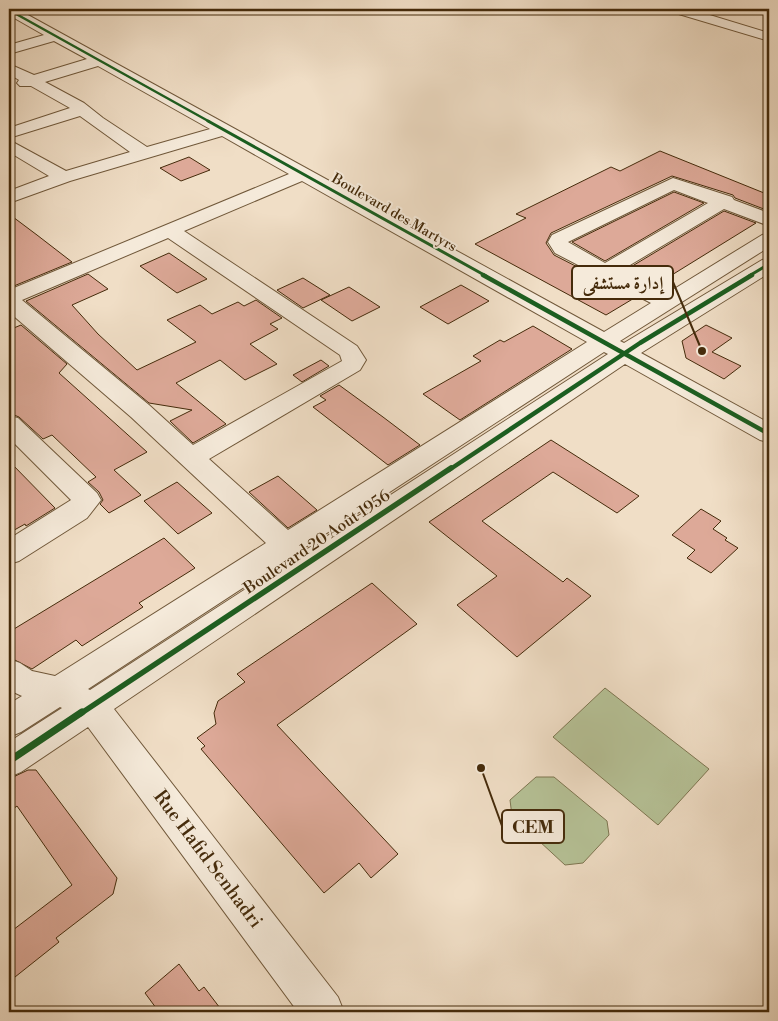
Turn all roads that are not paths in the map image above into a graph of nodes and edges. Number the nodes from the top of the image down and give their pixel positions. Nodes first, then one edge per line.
1 (25, 9) edge
2 (677, 9) edge
3 (697, 9) edge
4 (9, 10) edge
5 (769, 31) edge
6 (56, 36) junction
7 (769, 37) edge
8 (9, 50) edge
9 (100, 60) junction
10 (9, 68) edge
11 (34, 80) junction
12 (9, 88) edge
13 (81, 110) junction
14 (225, 130) junction
15 (9, 133) edge
16 (9, 145) edge
17 (145, 154) junction
18 (303, 174) junction
19 (64, 177) junction
20 (9, 197) edge
21 (725, 201) junction
22 (769, 220) edge
23 (169, 230) junction
24 (769, 239) edge
25 (769, 264) edge
26 (605, 271) junction
27 (9, 300) edge
28 (668, 303) junction
29 (623, 343) junction
30 (769, 415) edge
31 (9, 424) edge
32 (769, 434) edge
33 (191, 458) junction
34 (286, 544) junction
35 (9, 553) edge
36 (9, 672) edge
37 (57, 690) junction
38 (92, 706) junction
39 (9, 722) edge
40 (9, 761) edge
41 (323, 1012) edge

1 - 29 street, Boulevard des Martyrs
2 - 7 street
3 - 5 street
4 - 6 street, Boulevard des Martyrs
6 - 8 street
6 - 9 street, Boulevard des Martyrs
9 - 11 street
9 - 14 street, Boulevard des Martyrs
10 - 11 street
11 - 12 street
11 - 13 street
13 - 15 street
13 - 17 street
14 - 17 street
14 - 18 street, Boulevard des Martyrs
16 - 19 street
17 - 19 street
18 - 23 street
18 - 29 street, Boulevard des Martyrs
19 - 20 street
21 - 22 street
21 - 26 street
21 - 26 street
23 - 27 street
23 - 33 street
24 - 28 street, Boulevard 20 Août 1956
25 - 29 street
26 - 28 street
27 - 33 street
28 - 29 street, Boulevard 20 Août 1956
29 - 30 street, Boulevard des Martyrs
29 - 32 street, Boulevard des Martyrs
29 - 34 street, Boulevard 20 Août 1956
29 - 38 street, Boulevard 20 Août 1956
31 - 35 street
33 - 34 street
34 - 37 street, Boulevard 20 Août 1956
36 - 37 street
37 - 38 street
37 - 39 street, Boulevard 20 Août 1956
38 - 40 street, Boulevard 20 Août 1956
38 - 41 street, Rue Hafid Senhadri

